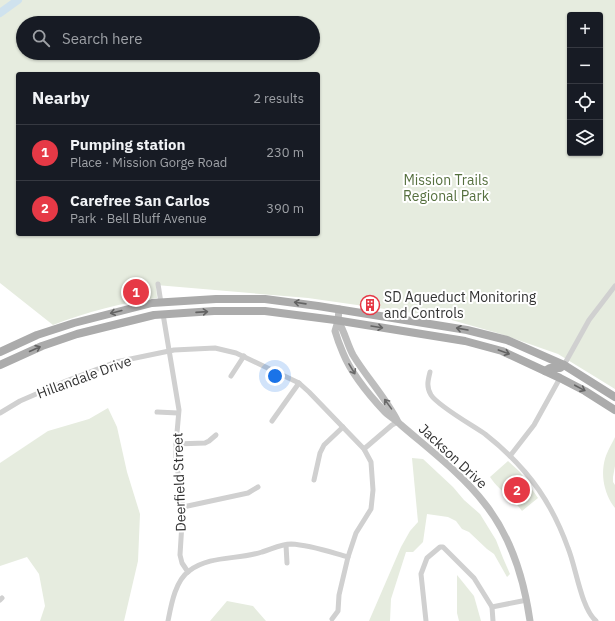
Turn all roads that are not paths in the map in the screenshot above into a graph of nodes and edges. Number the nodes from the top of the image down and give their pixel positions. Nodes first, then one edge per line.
1 (158, 284) dead end
2 (615, 286) edge
3 (161, 303) junction
4 (339, 309) junction
5 (163, 314) junction
6 (338, 321) junction
7 (169, 351) junction
8 (0, 352) edge
9 (244, 356) junction
10 (0, 365) edge
11 (564, 365) junction
12 (545, 371) junction
13 (430, 372) dead end
14 (231, 376) dead end
15 (560, 378) junction
16 (299, 383) junction
17 (615, 397) edge
18 (615, 410) edge
19 (157, 412) dead end
20 (0, 413) edge
21 (178, 413) junction
22 (272, 421) dead end
23 (398, 422) junction
24 (343, 427) junction
25 (216, 435) dead end
26 (176, 444) junction
27 (364, 449) junction
28 (510, 456) junction
29 (314, 480) dead end
30 (258, 487) dead end
31 (183, 507) junction
32 (286, 545) junction
33 (348, 556) junction
34 (287, 563) dead end
35 (188, 572) junction
36 (527, 600) junction
37 (492, 607) junction
38 (332, 619) dead end
39 (168, 621) edge
40 (426, 621) edge
41 (493, 621) edge
42 (530, 621) edge
43 (596, 621) edge

1 - 3 street
2 - 11 street
4 -> 3 main road
3 -> 8 main road
4 - 6 main road
11 -> 4 main road
5 -> 6 main road
5 - 7 street, Deerfield Street
10 -> 5 main road
6 -> 12 main road
6 - 23 main road, Jackson Drive
7 - 9 street, Hillandale Drive
7 - 20 street, Hillandale Drive
7 - 21 street, Deerfield Street
9 - 14 street
9 - 16 street, Hillandale Drive
11 - 12 main road
11 - 17 main road
12 - 15 main road
13 - 28 street
15 -> 18 main road
15 - 28 street
16 - 22 street
16 - 24 street, Hillandale Drive
19 - 21 street
21 - 26 street, Deerfield Street
23 - 27 street
23 - 36 main road, Jackson Drive
24 - 27 street, Hillandale Drive
24 - 29 street
25 - 26 street
26 - 31 street, Deerfield Street
27 - 33 street, Hillandale Drive
28 - 43 street
30 - 31 street
31 - 35 street, Deerfield Street
32 - 33 street
32 - 34 street
32 - 35 street
33 - 38 street, Hillandale Drive
35 - 39 street
36 - 37 street
36 - 42 main road, Jackson Drive
37 - 40 street
37 - 41 street

